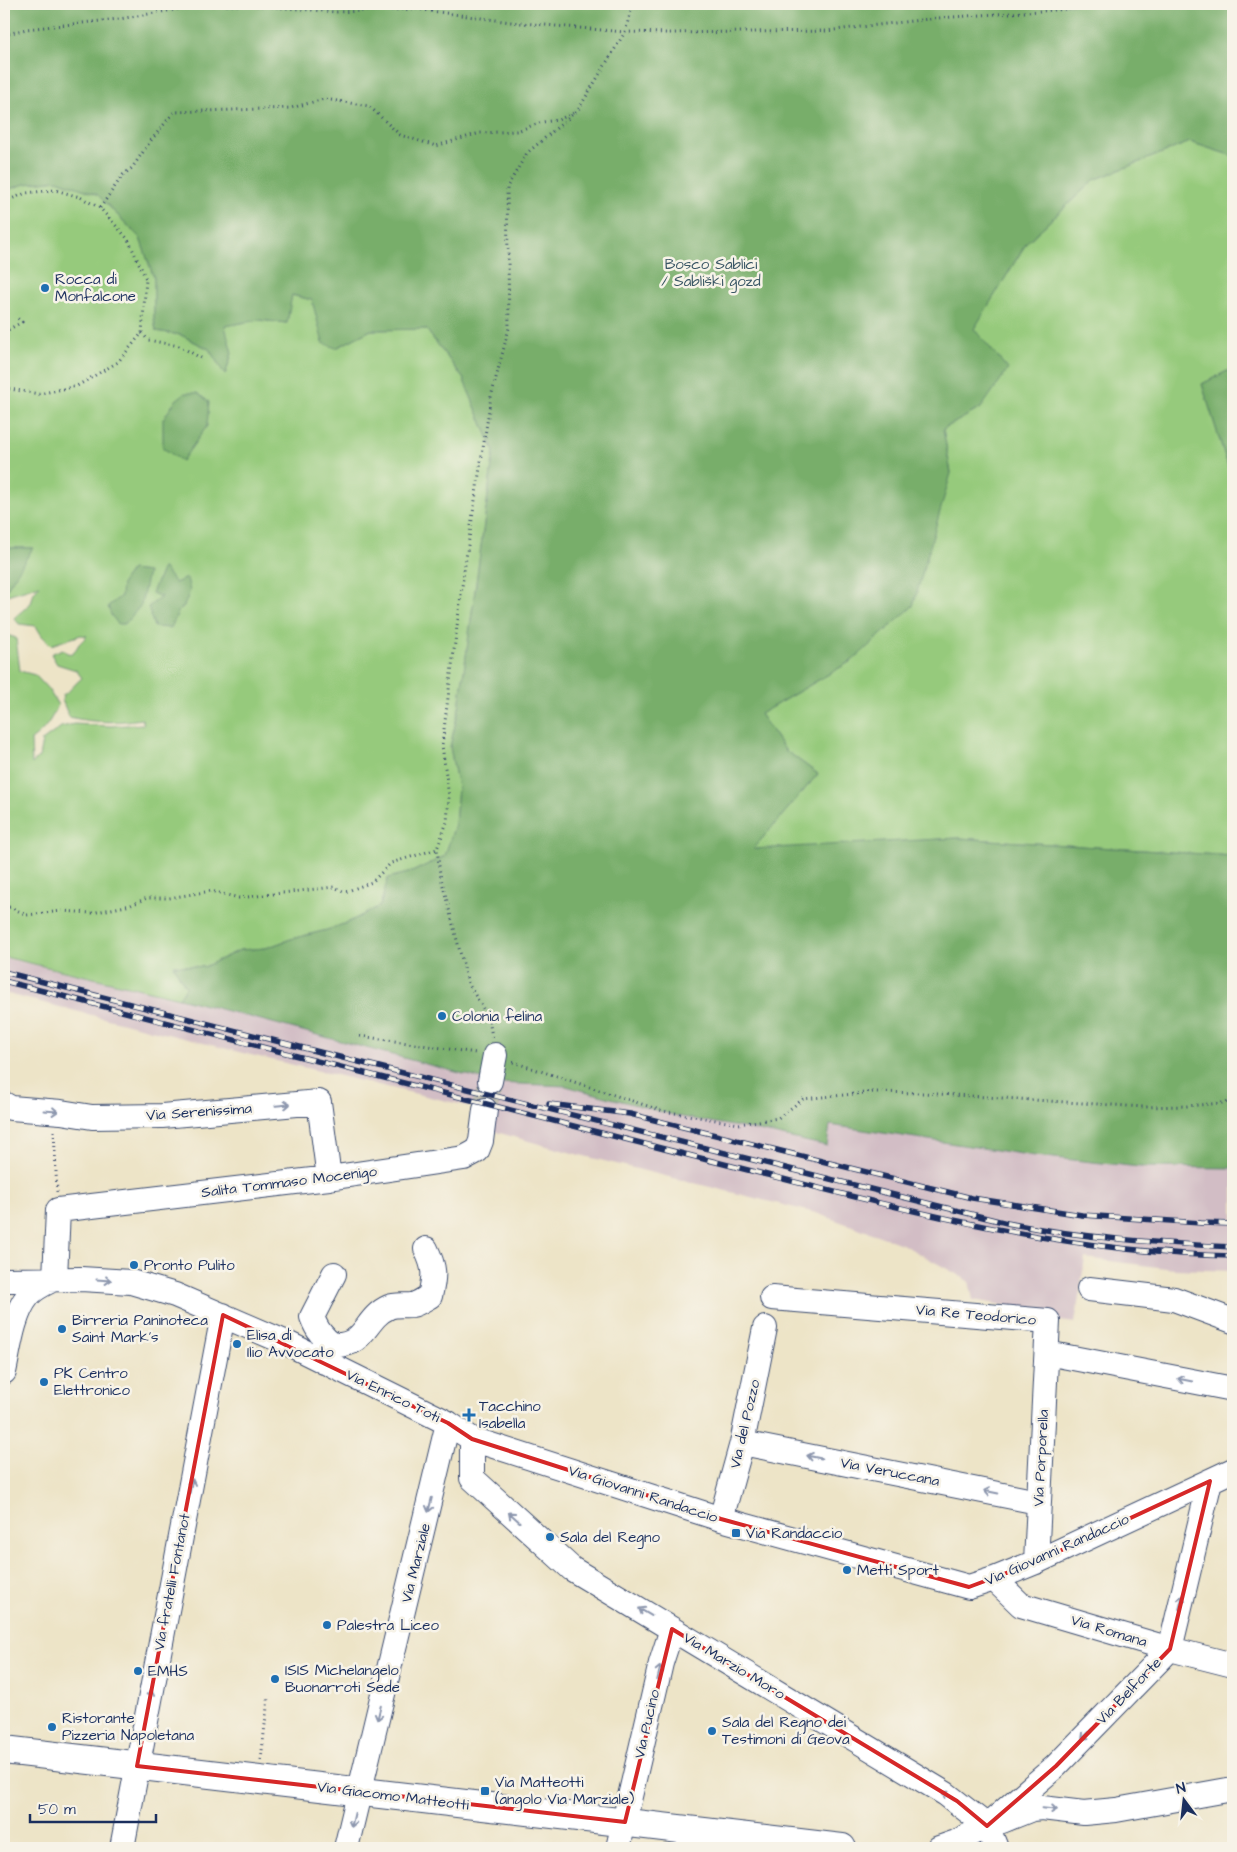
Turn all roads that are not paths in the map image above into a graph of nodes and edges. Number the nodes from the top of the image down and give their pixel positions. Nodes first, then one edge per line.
1 (495, 1056) road end
2 (490, 1081) tunnel mouth
3 (4, 1104) edge
4 (485, 1110) tunnel mouth
5 (329, 1178) junction
6 (426, 1249) dead end
7 (334, 1274) dead end
8 (56, 1278) junction
9 (4, 1280) edge
10 (1089, 1289) dead end
11 (772, 1298) dead end
12 (224, 1315) junction
13 (1233, 1321) edge
14 (8, 1323) edge
15 (765, 1328) dead end
16 (1047, 1353) junction
17 (329, 1354) junction
18 (4, 1372) edge
19 (1233, 1389) edge
20 (448, 1423) junction
21 (472, 1440) junction
22 (742, 1443) junction
23 (1233, 1470) edge
24 (438, 1471) junction
25 (472, 1478) junction
26 (1210, 1481) junction
27 (1038, 1502) junction
28 (721, 1519) junction
29 (1036, 1562) junction
30 (994, 1579) junction
31 (672, 1629) junction
32 (1170, 1649) junction
33 (1233, 1665) edge
34 (4, 1750) edge
35 (137, 1766) junction
36 (1233, 1789) edge
37 (360, 1792) junction
38 (625, 1822) junction
39 (987, 1826) junction
40 (784, 1845) edge
41 (950, 1846) edge
42 (122, 1848) edge
43 (346, 1848) edge
44 (618, 1848) edge
45 (842, 1848) edge
46 (996, 1848) edge

1 - 2 street
3 -> 5 street, Via Serenissima
4 - 5 street, Salita Tommaso Mocenigo
5 - 8 street, Salita Tommaso Mocenigo
6 - 17 street
7 - 17 street
8 - 9 street, Via Enrico Toti
8 -> 12 street, Via Enrico Toti
8 - 14 street
10 - 13 street
11 - 16 street, Via Re Teodorico
12 - 17 street, Via Enrico Toti
35 -> 12 street, Via fratelli Fontanot
14 - 18 street
15 - 22 street, Via del Pozzo
19 -> 16 street
16 - 27 street, Via Porporella
17 - 20 street, Via Enrico Toti
20 - 21 street, Via Giovanni Randaccio
20 - 24 street, Via Marziale
21 - 25 street
21 - 28 street, Via Giovanni Randaccio
27 -> 22 street, Via Veruccana
22 - 28 street, Via del Pozzo
23 - 26 street, Via Giovanni Randaccio
24 - 25 street
24 -> 37 street, Via Marziale
31 -> 25 street, Via Marzio Moro
26 - 29 street, Via Giovanni Randaccio
32 -> 26 street, Via Belforte
27 - 29 street, Via Porporella
28 - 30 street, Via Giovanni Randaccio
29 - 30 street, Via Giovanni Randaccio
30 - 32 street, Via Romana
38 -> 31 street, Via Pucino
39 -> 31 street, Via Marzio Moro
32 - 33 street, Via Romana
32 -> 39 street, Via Belforte
34 - 35 main road, Via Giacomo Matteotti
35 - 37 main road, Via Giacomo Matteotti
35 - 42 street, Via fratelli Fontanot
39 -> 36 street
37 - 38 main road, Via Giacomo Matteotti
37 -> 43 street, Via Marziale
38 - 40 main road, Via Giacomo Matteotti
38 - 44 street, Via Pucino
39 - 41 street, Via Belforte
39 - 46 street, Via Marzio Moro
40 - 45 main road, Via Giacomo Matteotti

